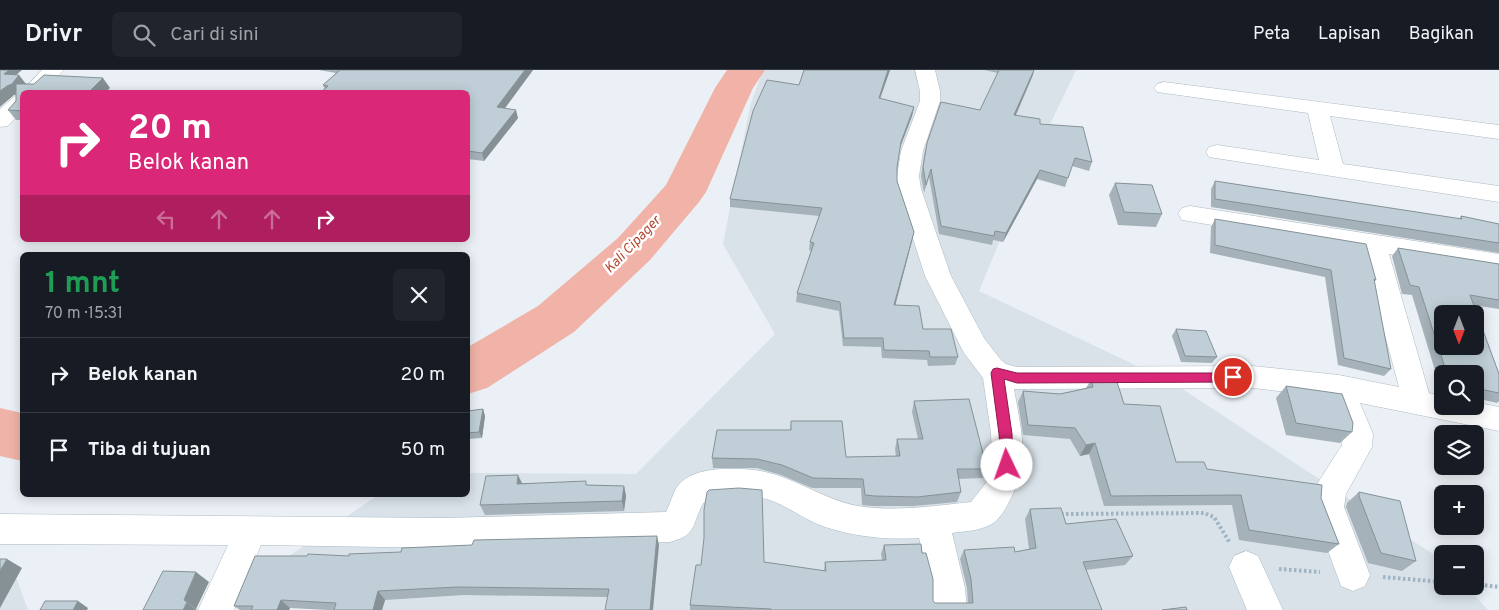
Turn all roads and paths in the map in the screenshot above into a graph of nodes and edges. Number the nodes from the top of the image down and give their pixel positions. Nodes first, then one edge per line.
1 (54, 70) edge
2 (925, 70) edge
3 (1164, 88) dead end
4 (33, 90) edge
5 (20, 102) edge
6 (1317, 108) junction
7 (0, 121) edge
8 (1499, 132) edge
9 (1217, 152) dead end
10 (1333, 169) junction
11 (1499, 194) edge
12 (1190, 214) dead end
13 (1373, 243) junction
14 (1499, 263) edge
15 (997, 373) junction
16 (1339, 387) junction
17 (1416, 401) junction
18 (1499, 419) edge
19 (1058, 514) edge
20 (934, 522) junction
21 (0, 529) edge
22 (251, 530) junction
23 (1246, 566) joint
24 (1354, 575) dead end
25 (1484, 585) edge
26 (1499, 587) edge
27 (216, 610) edge
28 (949, 610) edge
29 (1265, 610) edge

1 - 4 street
2 - 15 street
3 - 6 street
5 - 7 street
6 - 8 street
6 - 10 street
9 - 10 street
10 - 11 street
12 - 13 street
13 - 14 street
13 - 17 street
15 - 16 street
15 - 20 street
16 - 17 street
16 - 24 street
17 - 18 street
19 - 23 path
20 - 22 street
20 - 28 street
21 - 22 street
22 - 27 street
23 - 29 street
25 - 26 path

